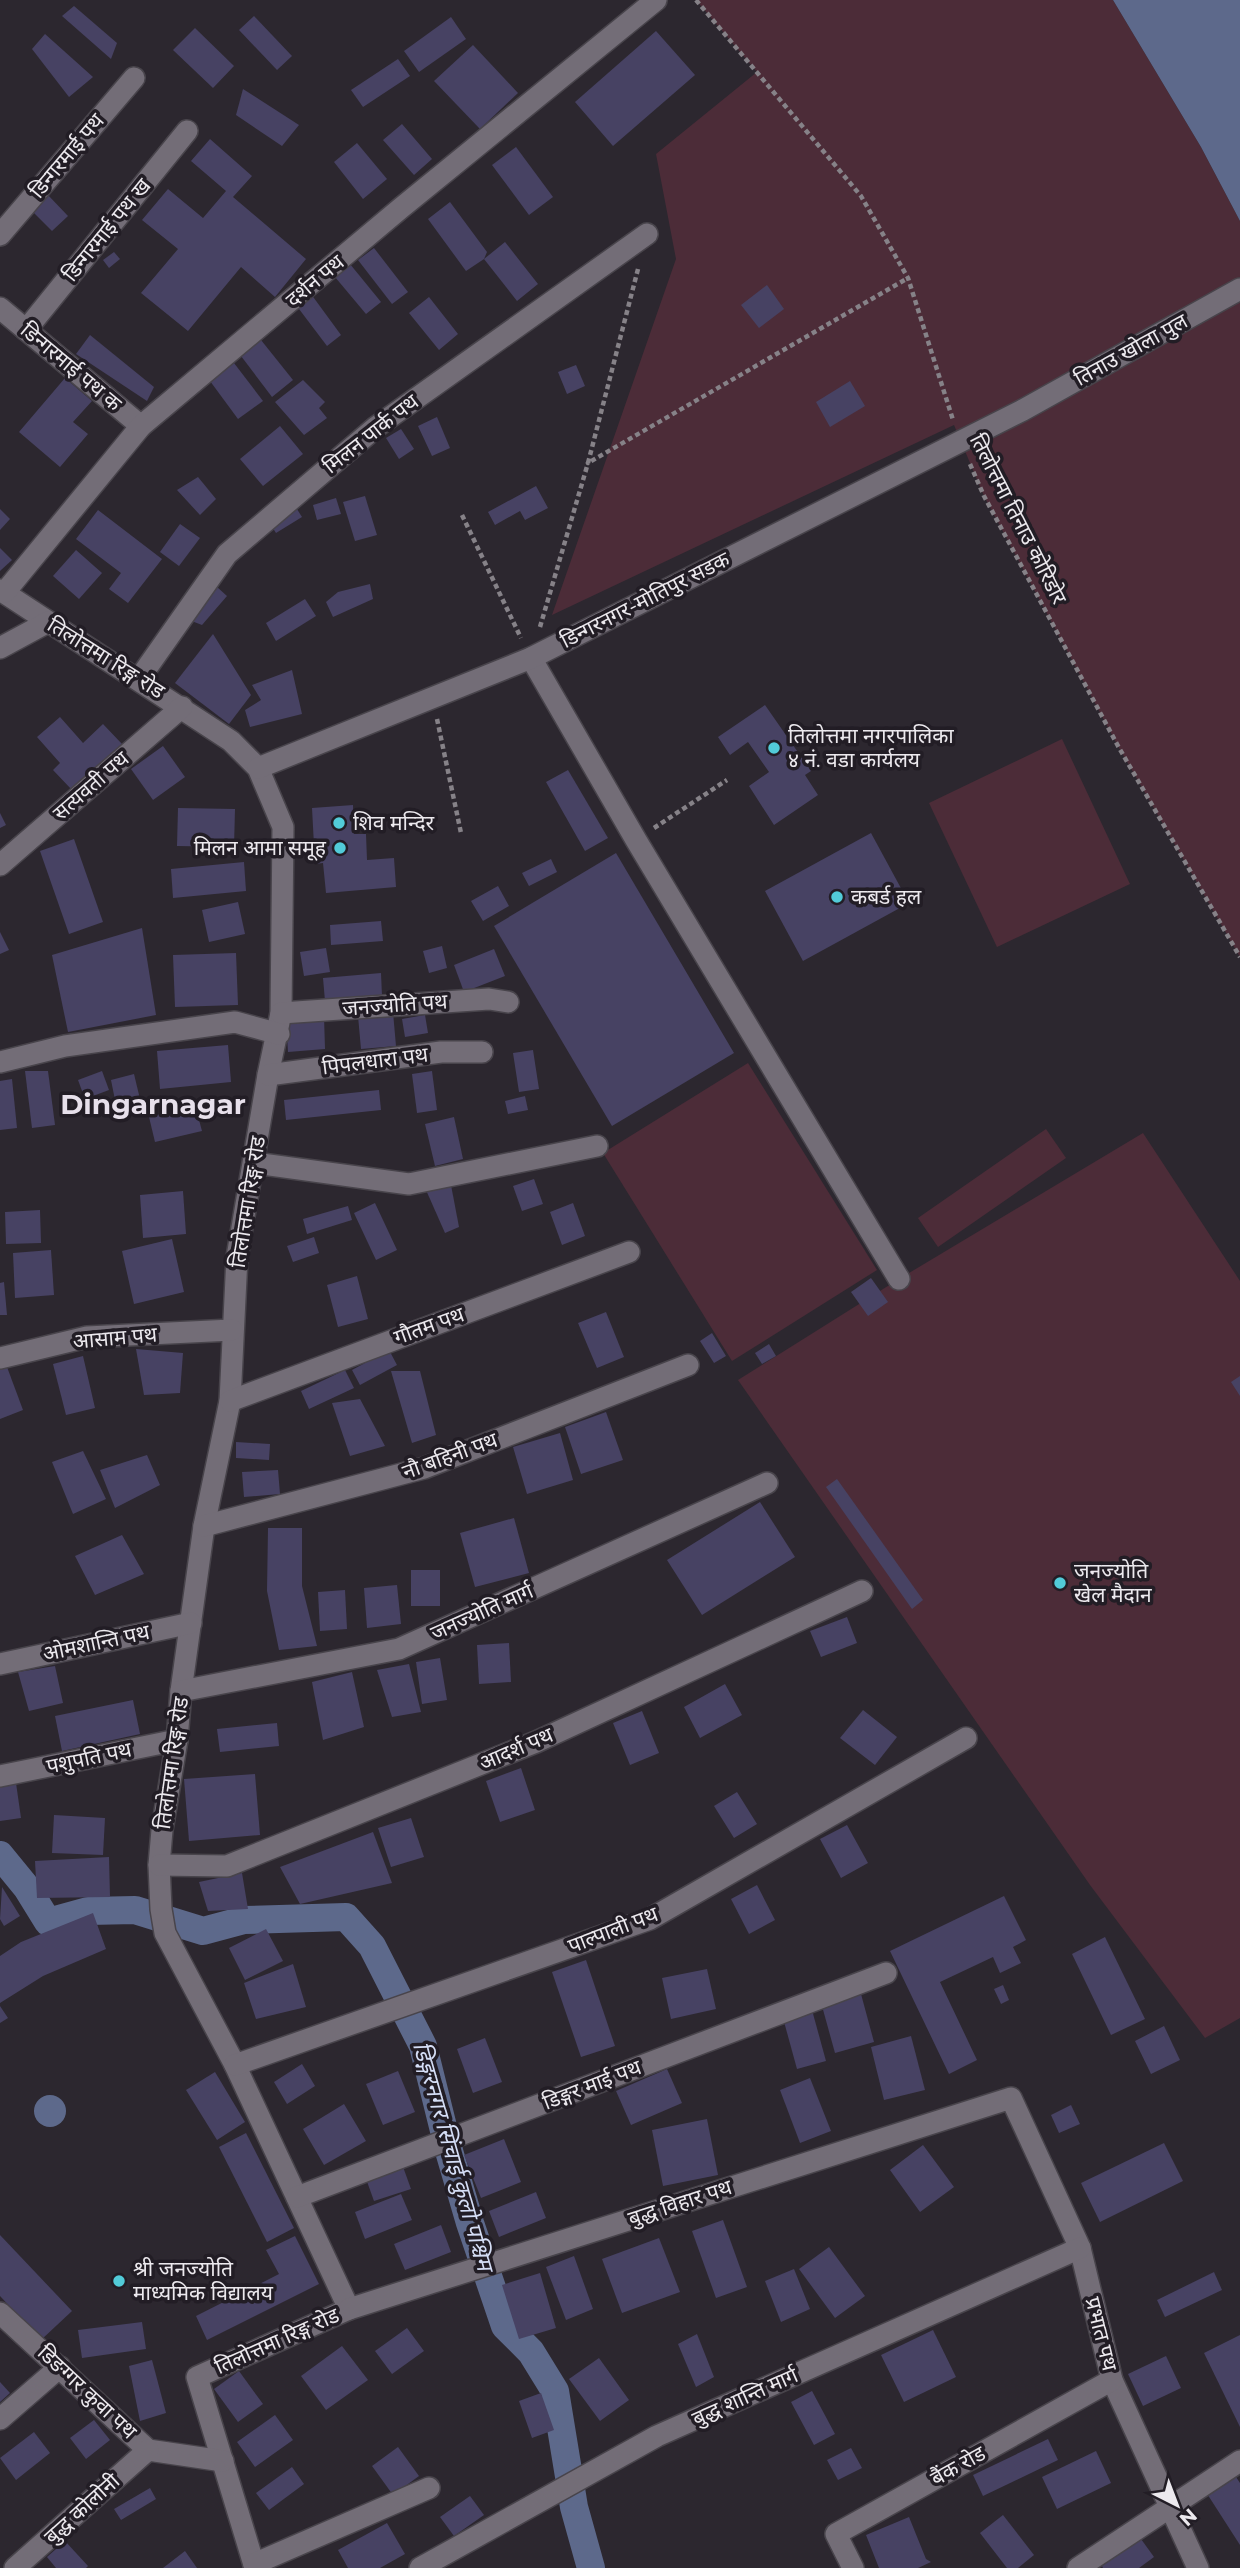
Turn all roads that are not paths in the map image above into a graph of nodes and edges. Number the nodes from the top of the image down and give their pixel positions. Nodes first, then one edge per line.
1 (656, 0) edge
2 (134, 78) dead end
3 (187, 131) dead end
4 (647, 234) road end
5 (0, 235) edge
6 (1240, 289) edge
7 (0, 308) edge
8 (26, 330) junction
9 (1023, 410) joint
10 (141, 426) junction
11 (2, 591) edge
12 (48, 622) junction
13 (0, 648) edge
14 (531, 658) junction
15 (139, 679) junction
16 (182, 707) junction
17 (258, 768) junction
18 (0, 865) edge
19 (508, 1002) dead end
20 (280, 1024) junction
21 (482, 1052) dead end
22 (0, 1062) edge
23 (268, 1075) junction
24 (597, 1146) dead end
25 (254, 1163) junction
26 (629, 1252) dead end
27 (899, 1279) dead end
28 (232, 1330) junction
29 (0, 1358) edge
30 (688, 1365) dead end
31 (230, 1401) junction
32 (767, 1483) dead end
33 (204, 1525) junction
34 (862, 1591) dead end
35 (191, 1623) junction
36 (0, 1664) edge
37 (181, 1691) junction
38 (966, 1738) dead end
39 (177, 1740) junction
40 (0, 1776) edge
41 (159, 1865) junction
42 (886, 1973) dead end
43 (235, 2065) junction
44 (1011, 2098) joint
45 (297, 2197) junction
46 (1080, 2248) junction
47 (349, 2309) junction
48 (0, 2313) edge
49 (60, 2367) junction
50 (1112, 2380) junction
51 (0, 2419) edge
52 (148, 2450) junction
53 (223, 2460) junction
54 (1240, 2461) edge
55 (429, 2488) dead end
56 (1172, 2506) junction
57 (255, 2566) edge
58 (15, 2568) edge
59 (420, 2568) edge
60 (853, 2568) edge
61 (1078, 2568) edge
62 (1198, 2568) edge

1 - 10 street, दर्शन पथ
2 - 5 street, डिन्गरमाई पथ
3 - 8 street, डिन्गरमाई पथ ख
4 - 15 street, मिलन पार्क पथ
6 - 9 street, तिनाउ खोला पुल
7 - 8 street, डिन्गरमाई पथ क
8 - 10 street, डिन्गरमाई पथ क
9 - 14 street, डिन्गरनगर-मोतिपुर सडक
10 - 11 street, दर्शन पथ
11 - 12 street, तिलोत्तमा रिङ्ग रोड
12 - 13 street
12 - 15 street, तिलोत्तमा रिङ्ग रोड
14 - 17 street, डिन्गरनगर-मोतिपुर सडक
14 - 27 street
15 - 16 street, तिलोत्तमा रिङ्ग रोड
16 - 17 street, तिलोत्तमा रिङ्ग रोड
16 - 18 street, सत्यवती पथ
17 - 20 street, तिलोत्तमा रिङ्ग रोड
19 - 20 street, जनज्योति पथ
20 - 22 street, जनज्योति पथ
20 - 23 street, तिलोत्तमा रिङ्ग रोड
21 - 23 street, पिपलधारा पथ
23 - 25 street, तिलोत्तमा रिङ्ग रोड
24 - 25 street
25 - 28 street, तिलोत्तमा रिङ्ग रोड
26 - 31 street, गौतम पथ
28 - 29 street, आसाम पथ
28 - 31 street, तिलोत्तमा रिङ्ग रोड
30 - 33 street, नौ बहिनी पथ
31 - 33 street, तिलोत्तमा रिङ्ग रोड
32 - 37 street, जनज्योति मार्ग
33 - 35 street, तिलोत्तमा रिङ्ग रोड
34 - 41 street, आदर्श पथ
35 - 36 street, ओमशान्ति पथ
35 - 37 street, तिलोत्तमा रिङ्ग रोड
37 - 39 street, तिलोत्तमा रिङ्ग रोड
38 - 43 street, पाल्पाली पथ
39 - 40 street, पशुपति पथ
39 - 41 street, तिलोत्तमा रिङ्ग रोड
41 - 43 street, तिलोत्तमा रिङ्ग रोड
42 - 45 street, डिङ्गर माई पथ
43 - 45 street, तिलोत्तमा रिङ्ग रोड
44 - 46 street, प्रभात पथ
44 - 47 street, बुद्ध विहार पथ
45 - 47 street, तिलोत्तमा रिङ्ग रोड
46 - 50 street, प्रभात पथ
46 - 59 street, बुद्ध शान्ति मार्ग
47 - 53 street, तिलोत्तमा रिङ्ग रोड
48 - 49 street, डिङग्गर कुवा पथ
49 - 51 street
49 - 52 street, डिङग्गर कुवा पथ
50 - 56 street, प्रभात पथ
50 - 60 street, बैंक रोड
52 - 53 street, डिङग्गर कुवा पथ
52 - 58 street, बुद्ध कोलोनी
53 - 57 street, तिलोत्तमा रिङ्ग रोड
54 - 56 street
55 - 57 street
56 - 61 street
56 - 62 street, प्रभात पथ

